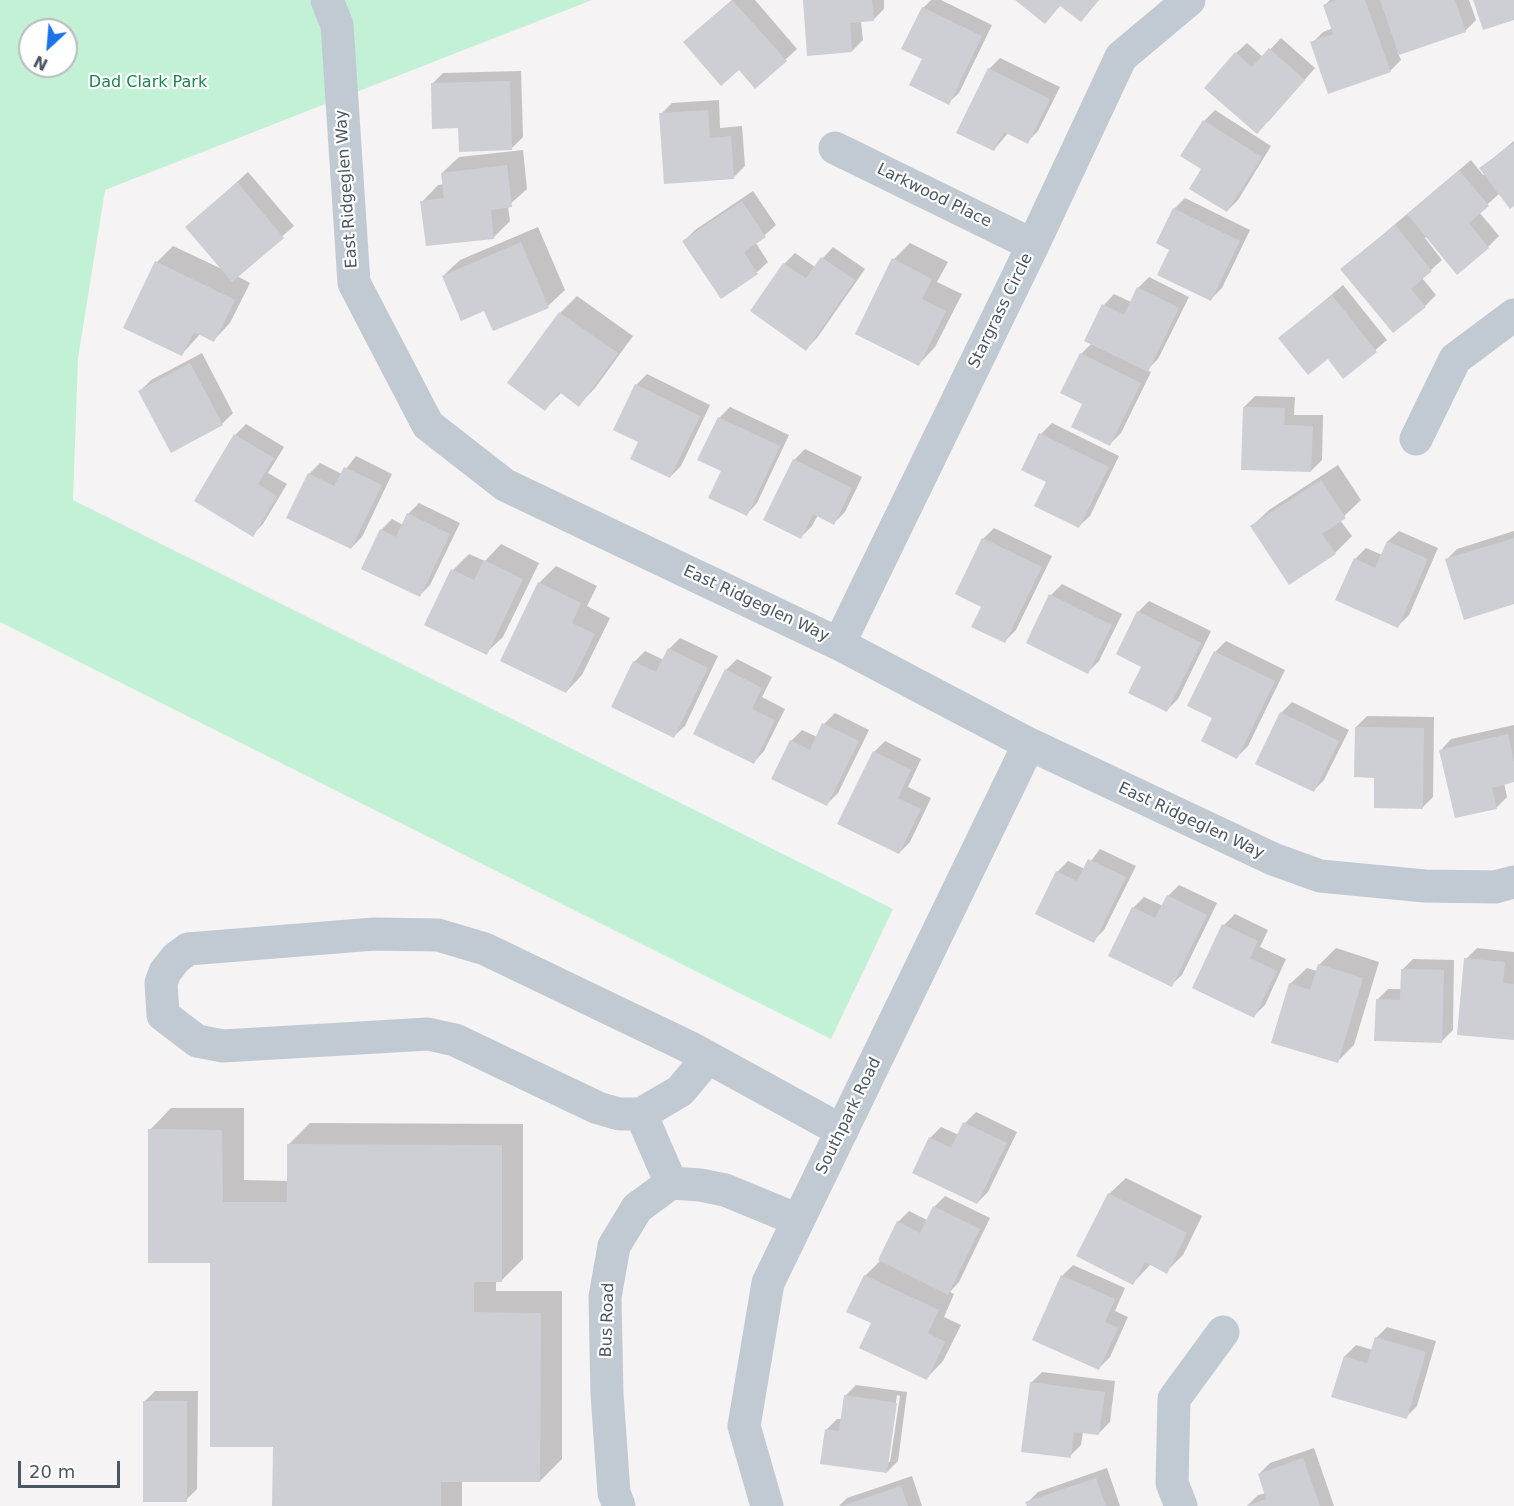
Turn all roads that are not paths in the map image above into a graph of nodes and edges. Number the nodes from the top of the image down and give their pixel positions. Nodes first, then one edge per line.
1 (327, 0) edge
2 (1189, 0) edge
3 (835, 148) dead end
4 (1033, 245) junction
5 (1514, 315) edge
6 (1416, 439) dead end
7 (839, 644) junction
8 (1029, 744) junction
9 (1514, 882) edge
10 (708, 1058) junction
11 (641, 1114) junction
12 (842, 1131) junction
13 (671, 1183) junction
14 (798, 1220) junction
15 (1223, 1332) dead end
16 (619, 1506) edge
17 (767, 1506) edge
18 (1181, 1506) edge

1 - 7 street, East Ridgeglen Way
2 - 4 street, Stargrass Circle
3 - 4 street, Larkwood Place
4 - 7 street, Stargrass Circle
5 - 6 street
7 - 8 street, East Ridgeglen Way
8 - 9 street, East Ridgeglen Way
8 - 12 street, Southpark Road
10 - 11 street
10 - 11 street
10 - 12 street
11 - 13 street
12 - 14 street, Southpark Road
13 - 14 street
13 - 16 street, Bus Road
14 - 17 street, Southpark Road
15 - 18 street

